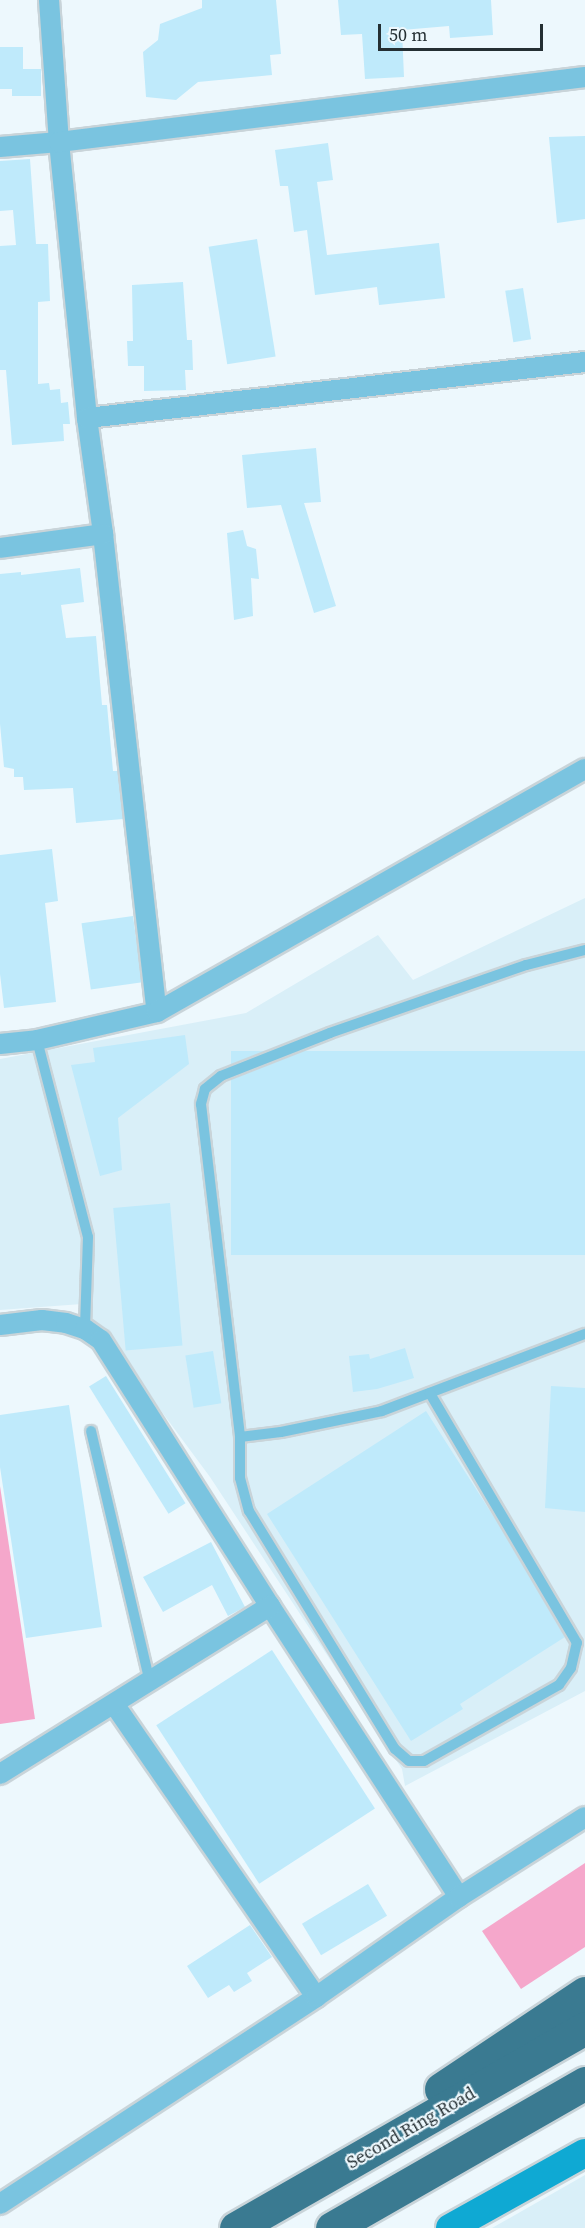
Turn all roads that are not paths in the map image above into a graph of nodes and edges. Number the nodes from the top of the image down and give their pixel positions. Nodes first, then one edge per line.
1 (49, 0) edge
2 (585, 77) edge
3 (59, 142) junction
4 (0, 147) edge
5 (585, 362) edge
6 (87, 418) junction
7 (103, 534) junction
8 (0, 548) edge
9 (585, 769) edge
10 (585, 950) edge
11 (157, 1012) junction
12 (37, 1040) junction
13 (0, 1044) edge
14 (0, 1325) edge
15 (85, 1329) junction
16 (585, 1334) edge
17 (430, 1393) junction
18 (91, 1431) dead end
19 (240, 1437) junction
20 (270, 1606) junction
21 (150, 1682) junction
22 (114, 1704) junction
23 (0, 1774) edge
24 (585, 1817) edge
25 (459, 1897) junction
26 (585, 1993) edge
27 (316, 1997) junction
28 (585, 2028) edge
29 (585, 2083) edge
30 (585, 2153) edge
31 (338, 2170) junction
32 (0, 2204) edge
33 (236, 2228) edge
34 (332, 2228) edge
35 (450, 2228) edge

1 - 3 street
2 - 3 street
3 - 4 street
3 - 6 street
5 - 6 street
6 - 7 street
7 - 8 street
7 - 11 street
9 - 11 street
10 - 19 lane
11 - 12 street
12 - 13 street
12 - 15 lane
14 - 15 street
15 - 20 street
16 - 17 lane
17 - 19 lane
17 - 19 lane
18 - 21 lane
20 - 21 street
20 - 25 street
21 - 22 street
22 - 23 street
22 - 27 street
24 - 25 street
25 - 27 street
26 - 31 highway
27 - 32 street
28 - 31 highway, Second Ring Road
29 - 34 highway
30 - 35 street
31 - 33 highway, Second Ring Road

